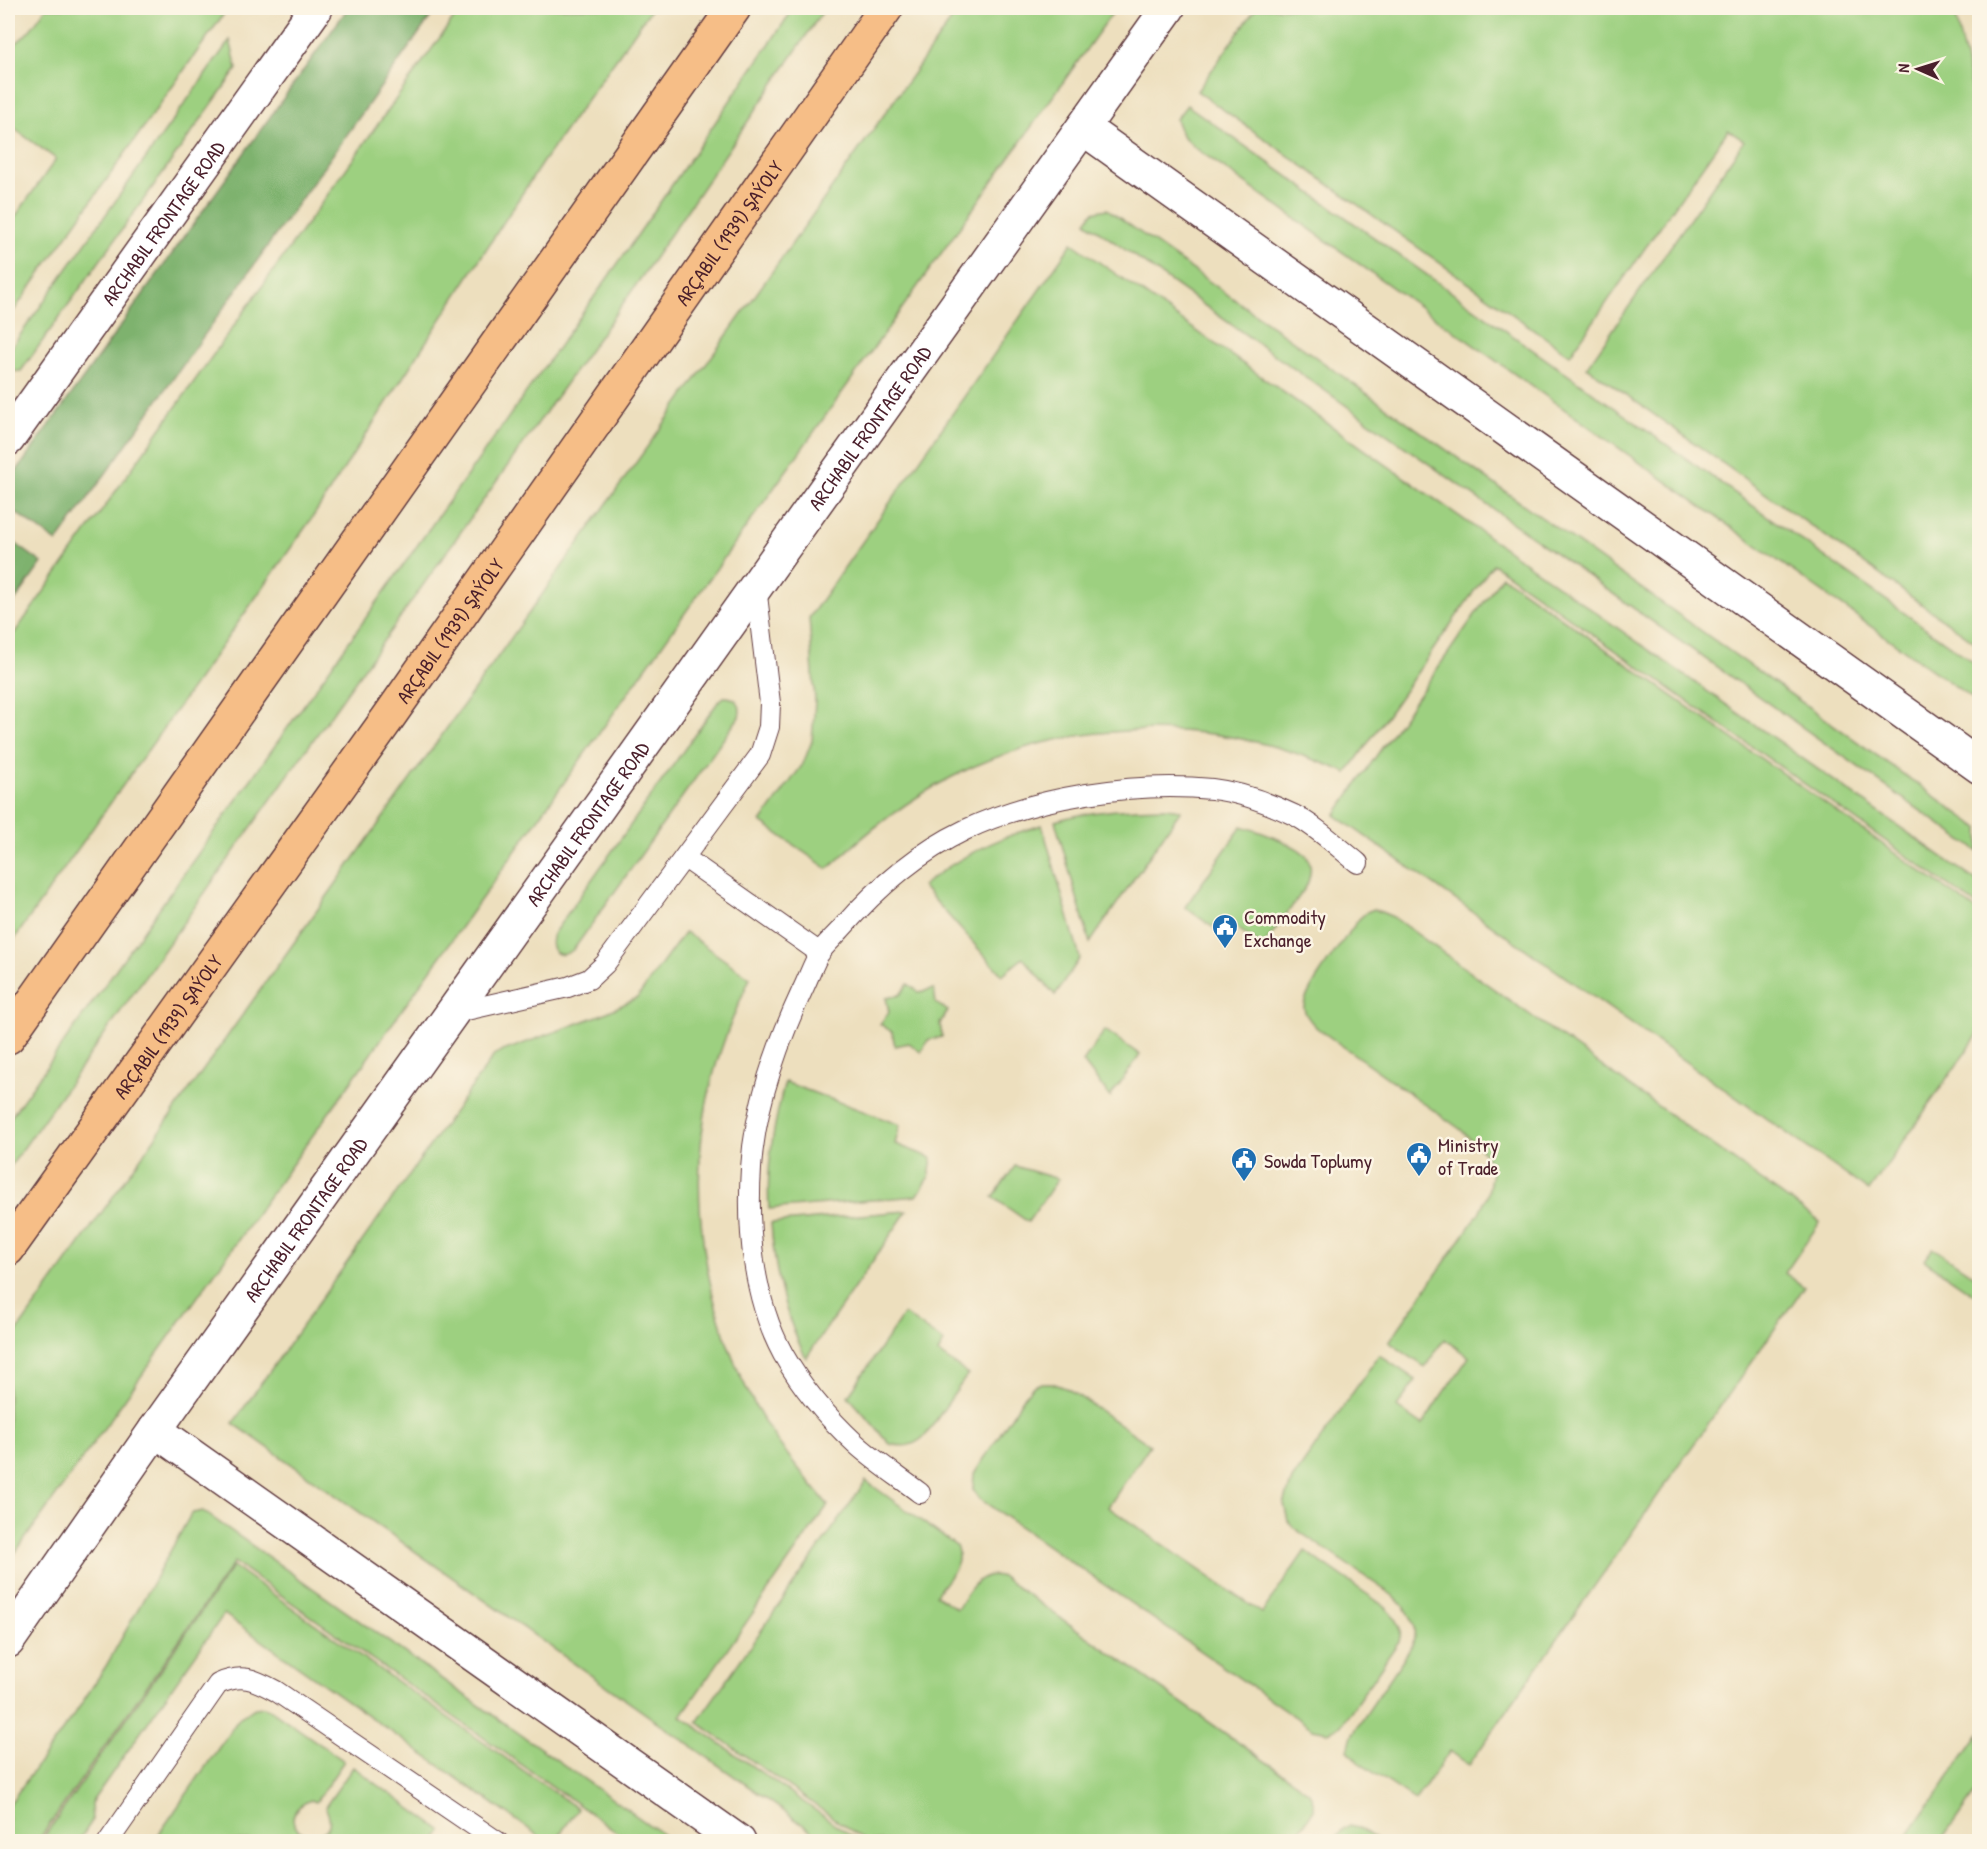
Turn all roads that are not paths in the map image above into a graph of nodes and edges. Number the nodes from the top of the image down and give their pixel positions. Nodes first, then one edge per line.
1 (316, 8) edge
2 (734, 8) edge
3 (886, 8) edge
4 (1168, 8) edge
5 (1083, 128) junction
6 (8, 439) edge
7 (756, 587) junction
8 (1980, 767) edge
9 (685, 858) junction
10 (1358, 863) dead end
11 (820, 953) junction
12 (453, 1012) junction
13 (8, 1036) edge
14 (8, 1249) edge
15 (155, 1430) junction
16 (920, 1493) dead end
17 (8, 1641) edge
18 (108, 1842) edge
19 (498, 1842) edge
20 (739, 1842) edge

1 - 6 street, ARCHABIL FRONTAGE ROAD
2 - 13 main road
3 - 14 main road, ARÇABIL (1939) ŞAÝOLY
4 - 5 street, ARCHABIL FRONTAGE ROAD
5 - 7 street, ARCHABIL FRONTAGE ROAD
5 - 8 street
7 - 9 lane
7 - 12 street, ARCHABIL FRONTAGE ROAD
9 - 11 lane
9 - 12 lane
10 - 11 lane
11 - 16 lane
12 - 15 street, ARCHABIL FRONTAGE ROAD
15 - 17 street, ARCHABIL FRONTAGE ROAD
15 - 20 street
18 - 19 lane

